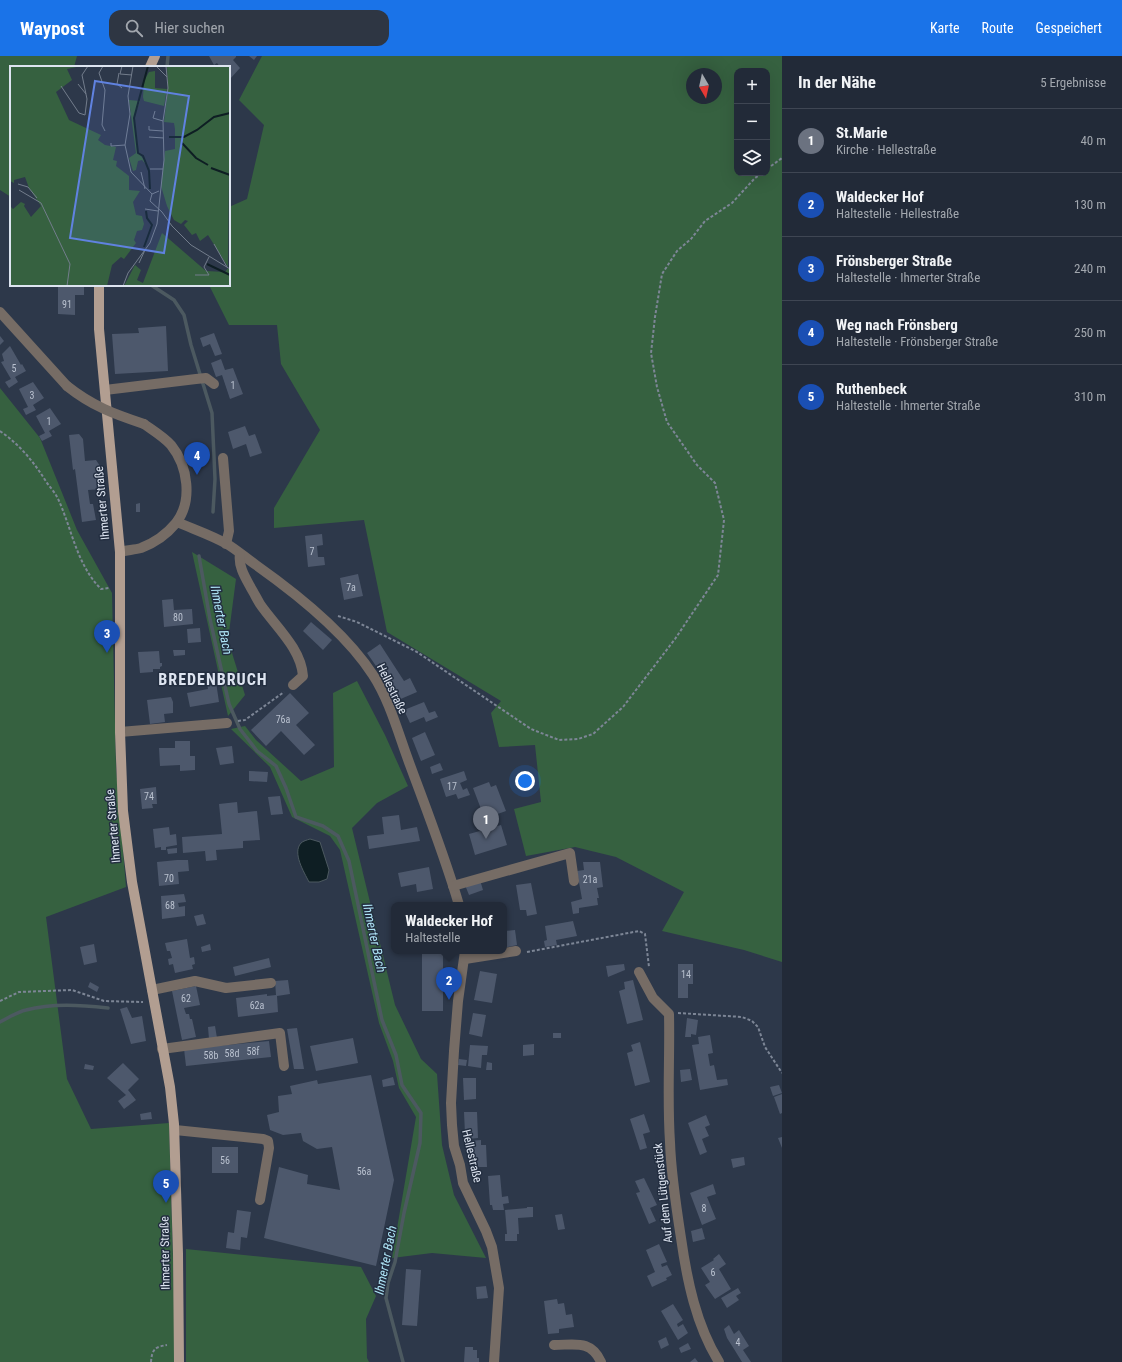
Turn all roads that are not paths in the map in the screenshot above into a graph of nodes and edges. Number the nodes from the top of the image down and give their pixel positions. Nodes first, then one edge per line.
1 (156, 56) edge
2 (151, 66) edge
3 (99, 286) edge
4 (0, 312) edge
5 (205, 380) dead end
6 (105, 390) junction
7 (223, 458) dead end
8 (177, 522) junction
9 (226, 544) junction
10 (120, 552) junction
11 (240, 554) junction
12 (293, 685) road end
13 (227, 723) dead end
14 (120, 732) junction
15 (574, 881) dead end
16 (453, 886) junction
17 (458, 902) edge
18 (521, 952) road end
19 (507, 953) edge
20 (484, 954) edge
21 (465, 955) edge
22 (639, 972) dead end
23 (271, 983) dead end
24 (152, 990) junction
25 (162, 1049) junction
26 (284, 1066) dead end
27 (175, 1130) junction
28 (260, 1200) dead end
29 (554, 1345) dead end
30 (179, 1362) edge
31 (494, 1362) edge
32 (601, 1362) edge
33 (719, 1362) edge

1 - 2 main road
3 - 6 main road, Ihmerter Straße
4 - 8 street, bridge
5 - 6 street
6 - 10 main road, Ihmerter Straße
7 - 9 street
8 - 9 street, Hellestraße
8 - 10 street
9 - 11 street, Hellestraße
10 - 14 main road, Ihmerter Straße
11 - 12 street
11 - 16 street, Hellestraße
13 - 14 street
14 - 24 main road, Ihmerter Straße
15 - 16 street
16 - 17 street, Hellestraße
18 - 19 street
20 - 21 street
21 - 31 street, Hellestraße
22 - 33 street, Auf dem Lütgenstück
23 - 24 street
24 - 25 main road, Ihmerter Straße
25 - 26 street
25 - 27 main road, Ihmerter Straße
27 - 28 street
27 - 30 main road, Ihmerter Straße
29 - 32 street

